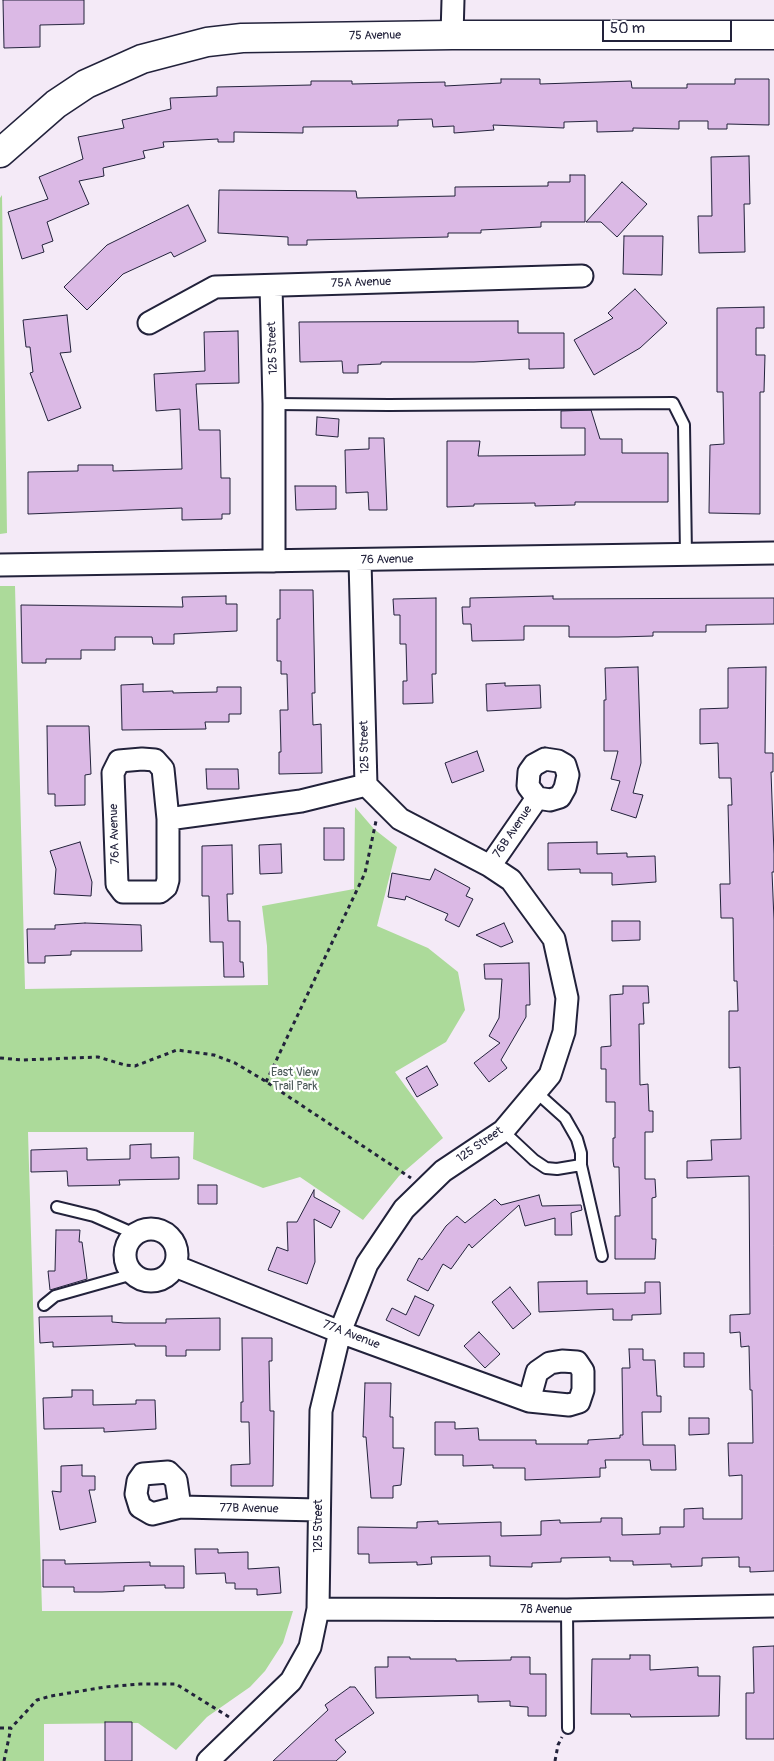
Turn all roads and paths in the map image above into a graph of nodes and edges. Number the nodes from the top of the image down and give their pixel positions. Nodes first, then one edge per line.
1 (453, 0) edge
2 (452, 35) junction
3 (774, 35) edge
4 (2, 153) edge
5 (582, 276) dead end
6 (271, 286) junction
7 (149, 323) dead end
8 (274, 404) junction
9 (774, 553) edge
10 (686, 555) junction
11 (274, 561) junction
12 (360, 561) junction
13 (0, 565) edge
14 (366, 785) junction
15 (537, 798) dead end
16 (378, 817) dead end
17 (168, 819) junction
18 (490, 866) junction
19 (0, 1058) edge
20 (266, 1082) junction
21 (536, 1092) junction
22 (503, 1131) junction
23 (581, 1165) junction
24 (413, 1179) dead end
25 (57, 1207) dead end
26 (135, 1234) junction
27 (602, 1256) dead end
28 (175, 1266) junction
29 (133, 1274) junction
30 (44, 1305) dead end
31 (340, 1332) junction
32 (529, 1400) dead end
33 (180, 1507) dead end
34 (319, 1510) junction
35 (774, 1606) edge
36 (318, 1609) junction
37 (567, 1610) junction
38 (232, 1719) dead end
39 (0, 1728) edge
40 (11, 1728) junction
41 (568, 1728) joint
42 (4, 1761) edge
43 (208, 1761) edge
44 (555, 1761) edge

1 - 2 street
2 - 3 street, 75 Avenue
2 - 4 street, 75 Avenue
5 - 6 street, 75A Avenue
6 - 7 street, 75A Avenue
6 - 8 street, 125 Street
8 - 10 lane
8 - 11 street, 125 Street
9 - 10 street, 76 Avenue
10 - 12 street, 76 Avenue
11 - 12 street, 76 Avenue
11 - 13 street, 76 Avenue
12 - 14 street, 125 Street
14 - 17 street
14 - 18 street, 125 Street
15 - 18 street, 76B Avenue
16 - 20 path
17 - 17 street, 76A Avenue
18 - 21 street, 125 Street
19 - 20 path
20 - 24 path
21 - 22 street, 125 Street
21 - 23 lane
22 - 23 lane
22 - 31 street, 125 Street
23 - 27 lane
25 - 26 lane
26 - 28 street
26 - 29 street
28 - 29 street
28 - 31 street, 77A Avenue
29 - 30 lane
31 - 32 street, 77A Avenue
31 - 34 street, 125 Street
33 - 34 street, 77B Avenue
34 - 36 street, 125 Street
35 - 37 street, 78 Avenue
36 - 37 street, 78 Avenue
36 - 43 street, 125 Street
37 - 41 lane
38 - 40 path
39 - 40 path
40 - 42 path
41 - 44 path

